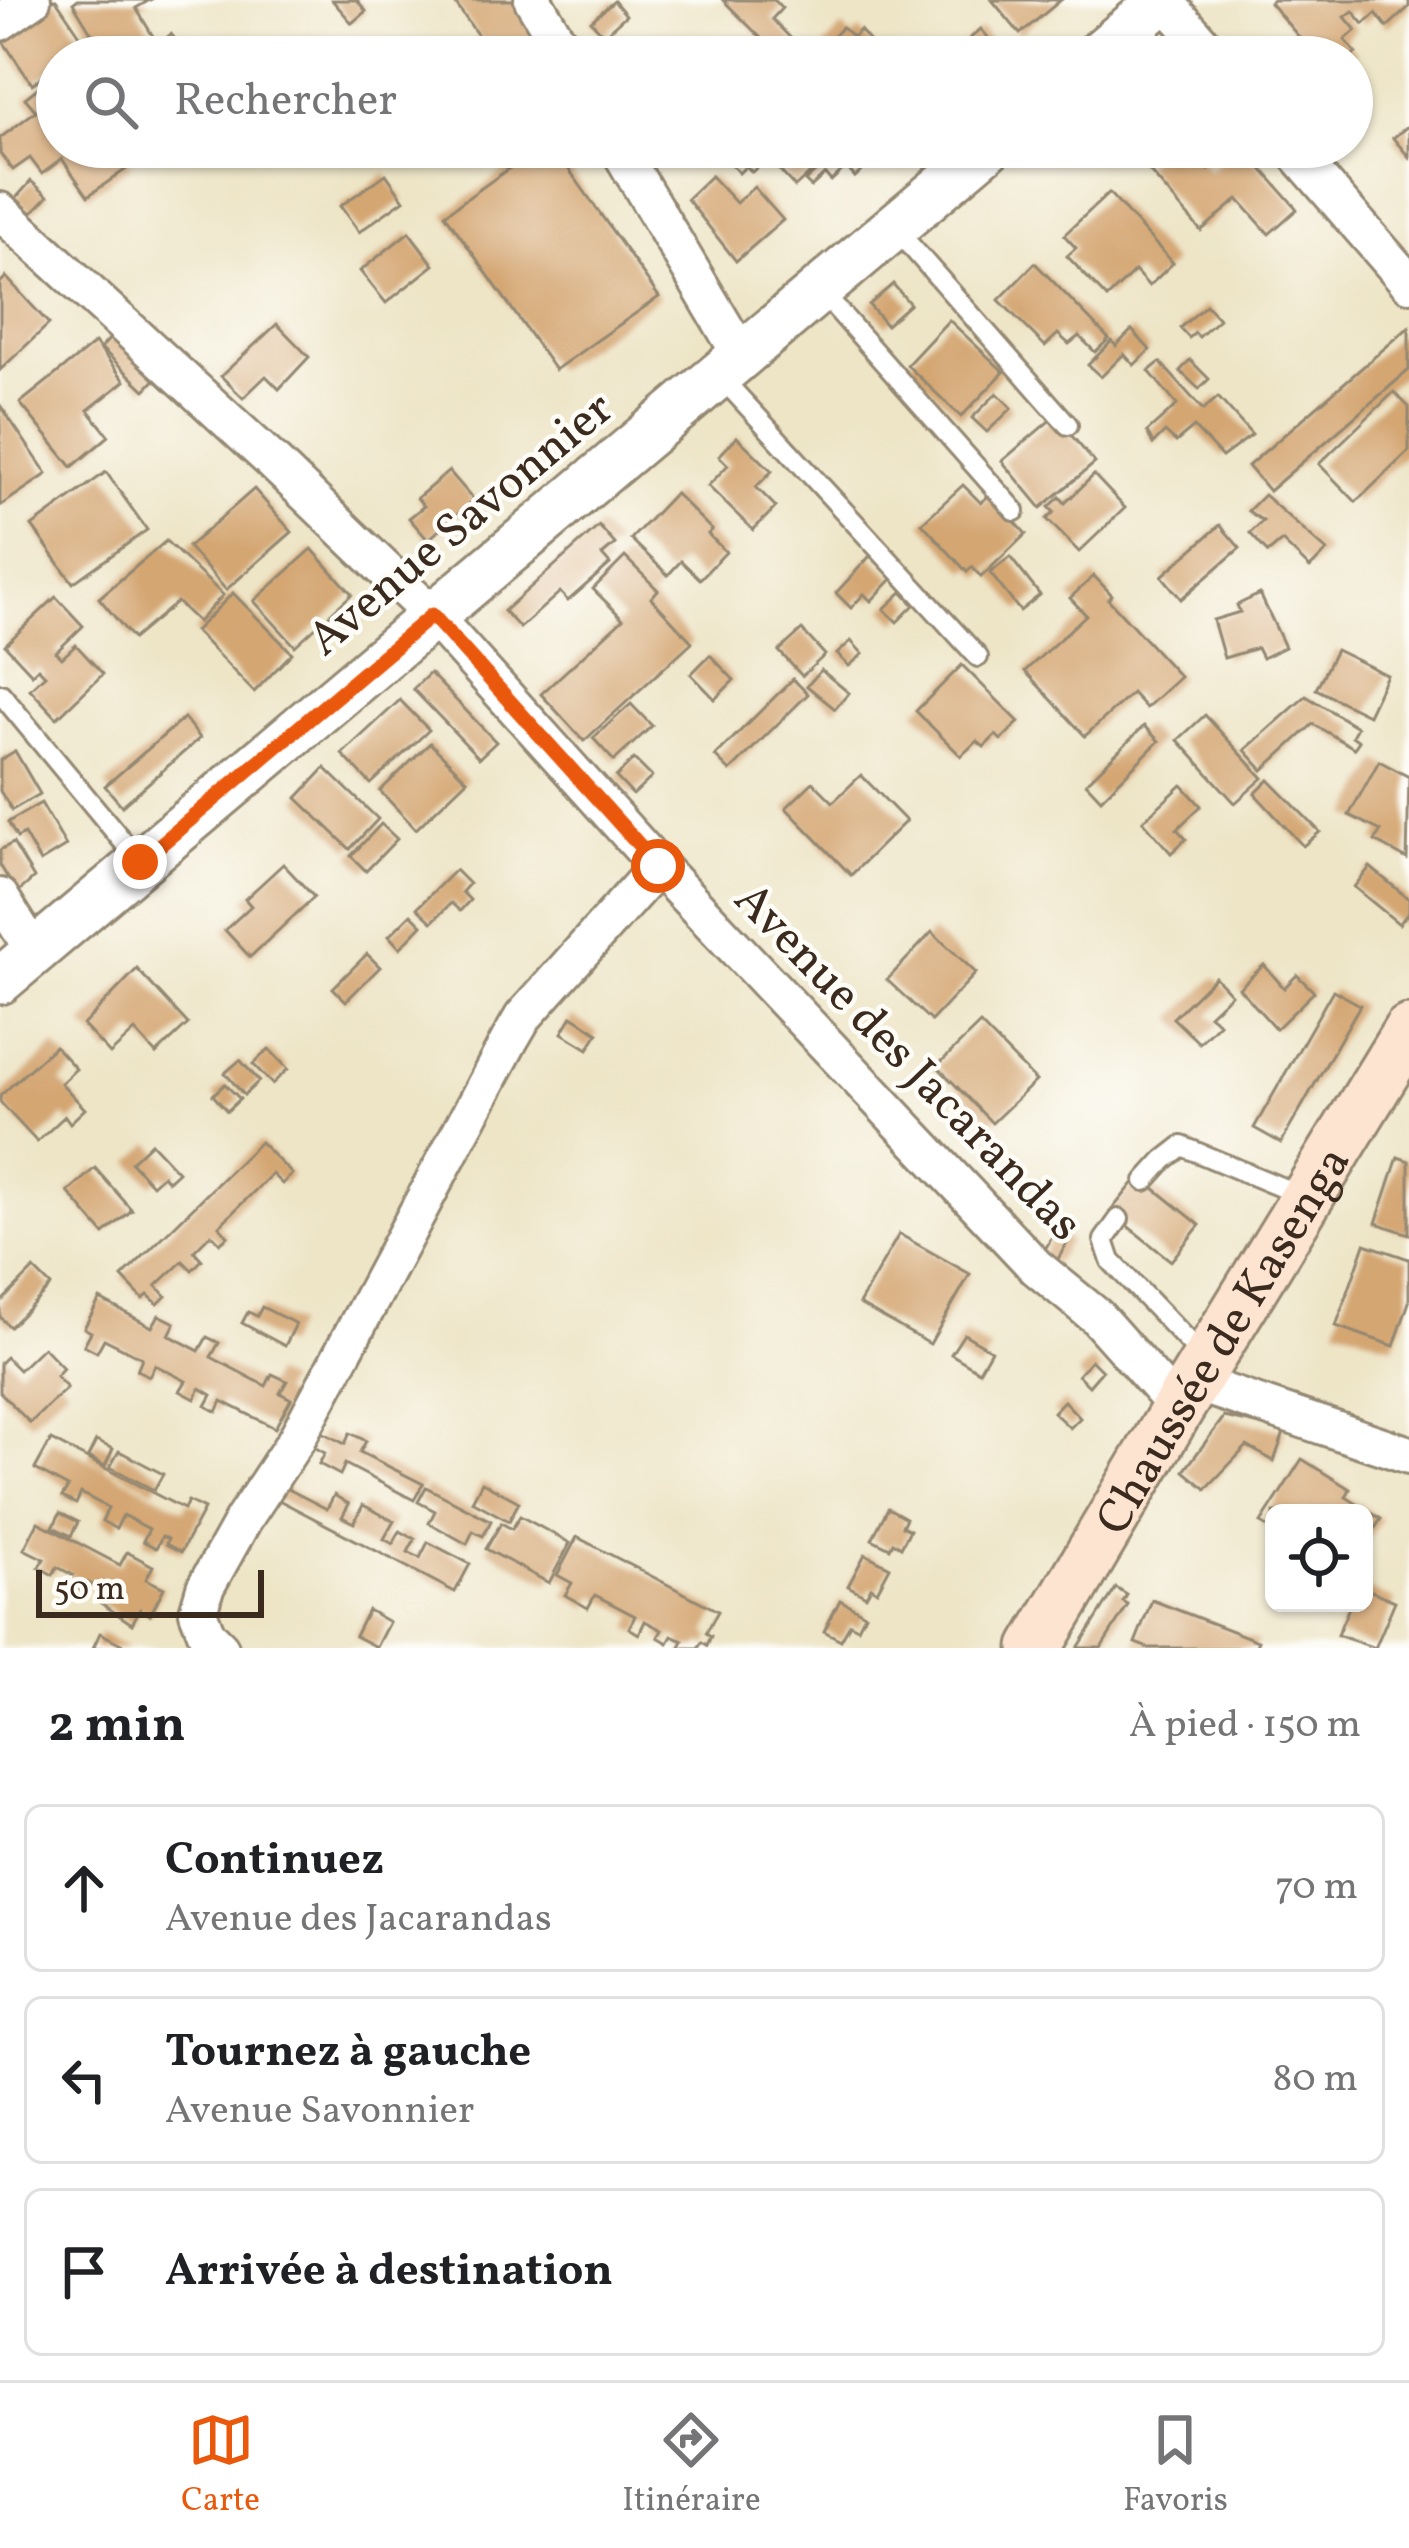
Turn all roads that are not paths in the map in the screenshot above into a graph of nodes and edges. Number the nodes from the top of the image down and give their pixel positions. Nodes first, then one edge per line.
1 (32, 0) edge
2 (533, 0) edge
3 (1164, 0) edge
4 (0, 22) edge
5 (554, 36) edge
6 (1121, 36) edge
7 (1196, 36) edge
8 (629, 168) edge
9 (964, 168) edge
10 (1309, 168) edge
11 (0, 211) edge
12 (894, 227) junction
13 (1409, 283) edge
14 (820, 290) junction
15 (729, 364) junction
16 (1069, 425) dead end
17 (1015, 511) dead end
18 (432, 615) junction
19 (978, 658) dead end
20 (1, 694) edge
21 (140, 862) junction
22 (658, 866) junction
23 (0, 896) edge
24 (17, 966) edge
25 (1409, 1031) edge
26 (1145, 1181) dead end
27 (1306, 1198) junction
28 (1119, 1219) dead end
29 (1192, 1383) junction
30 (1409, 1455) edge
31 (220, 1648) edge
32 (1036, 1648) edge

1 - 4 street
2 - 5 street
3 - 6 street
3 - 7 street
8 - 15 street
9 - 12 street, Avenue Savonnier
10 - 13 street
11 - 18 street, Avenue des Jacarandas
12 - 14 street, Avenue Savonnier
12 - 16 lane
14 - 15 street, Avenue Savonnier
14 - 17 lane
15 - 18 street, Avenue Savonnier
15 - 19 lane
18 - 21 street, Avenue Savonnier
18 - 22 street, Avenue des Jacarandas
20 - 21 lane
21 - 24 street, Avenue Savonnier
22 - 29 street, Avenue des Jacarandas
22 - 31 street
23 - 24 street
25 - 27 main road, Chaussée de Kasenga
26 - 27 lane
27 - 29 main road, Chaussée de Kasenga
28 - 29 lane
29 - 30 street
29 - 32 main road, Chaussée de Kasenga

